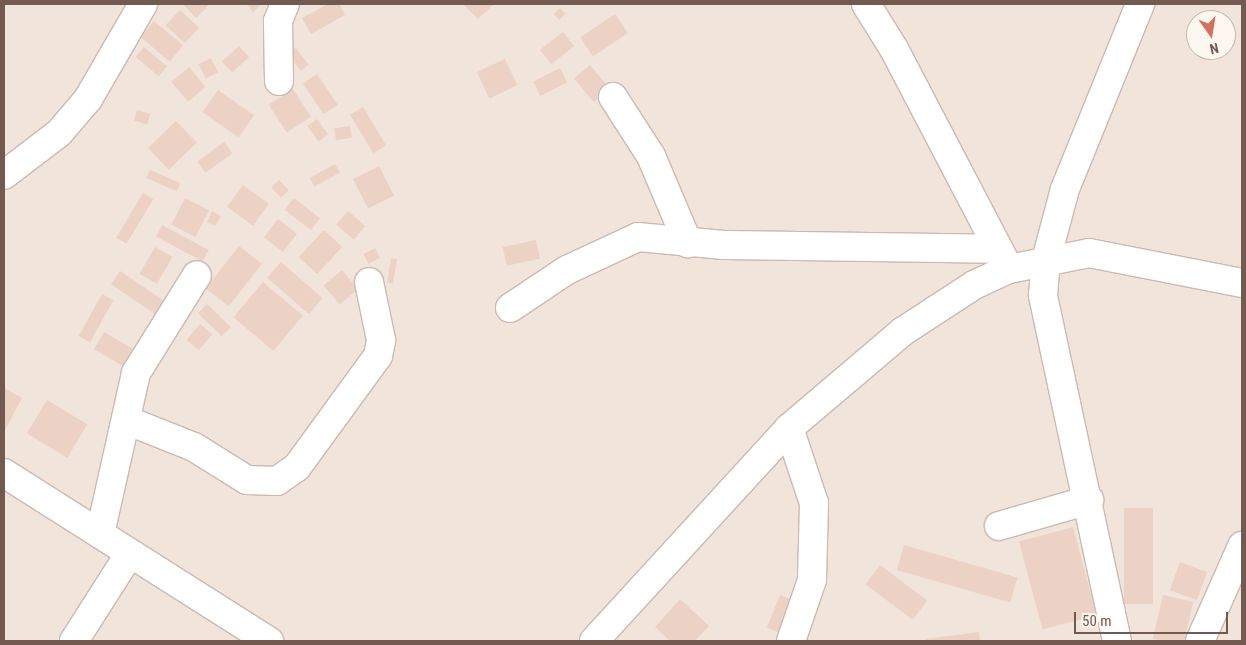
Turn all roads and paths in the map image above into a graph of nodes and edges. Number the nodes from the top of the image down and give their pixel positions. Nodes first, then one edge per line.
1 (143, 4) edge
2 (285, 4) edge
3 (866, 4) edge
4 (1140, 4) edge
5 (279, 82) dead end
6 (612, 98) dead end
7 (4, 176) edge
8 (688, 243) junction
9 (1004, 259) junction
10 (1046, 260) junction
11 (197, 275) dead end
12 (369, 282) dead end
13 (1242, 283) edge
14 (510, 308) dead end
15 (126, 420) junction
16 (789, 428) junction
17 (6, 479) edge
18 (1089, 500) junction
19 (999, 526) dead end
20 (100, 534) junction
21 (1242, 546) edge
22 (130, 553) junction
23 (74, 641) edge
24 (269, 641) edge
25 (594, 641) edge
26 (790, 641) edge
27 (1117, 641) edge
28 (1200, 641) edge

1 - 7 street
2 - 5 street
3 - 9 street
4 - 10 street
6 - 8 street
8 - 9 street
8 - 14 street
9 - 10 street
9 - 16 street
10 - 13 street
10 - 18 street
11 - 15 street
12 - 15 street
15 - 20 street
16 - 25 street
16 - 26 street
17 - 20 street
18 - 19 street
18 - 27 street
20 - 22 street
21 - 28 street
22 - 23 street
22 - 24 street

